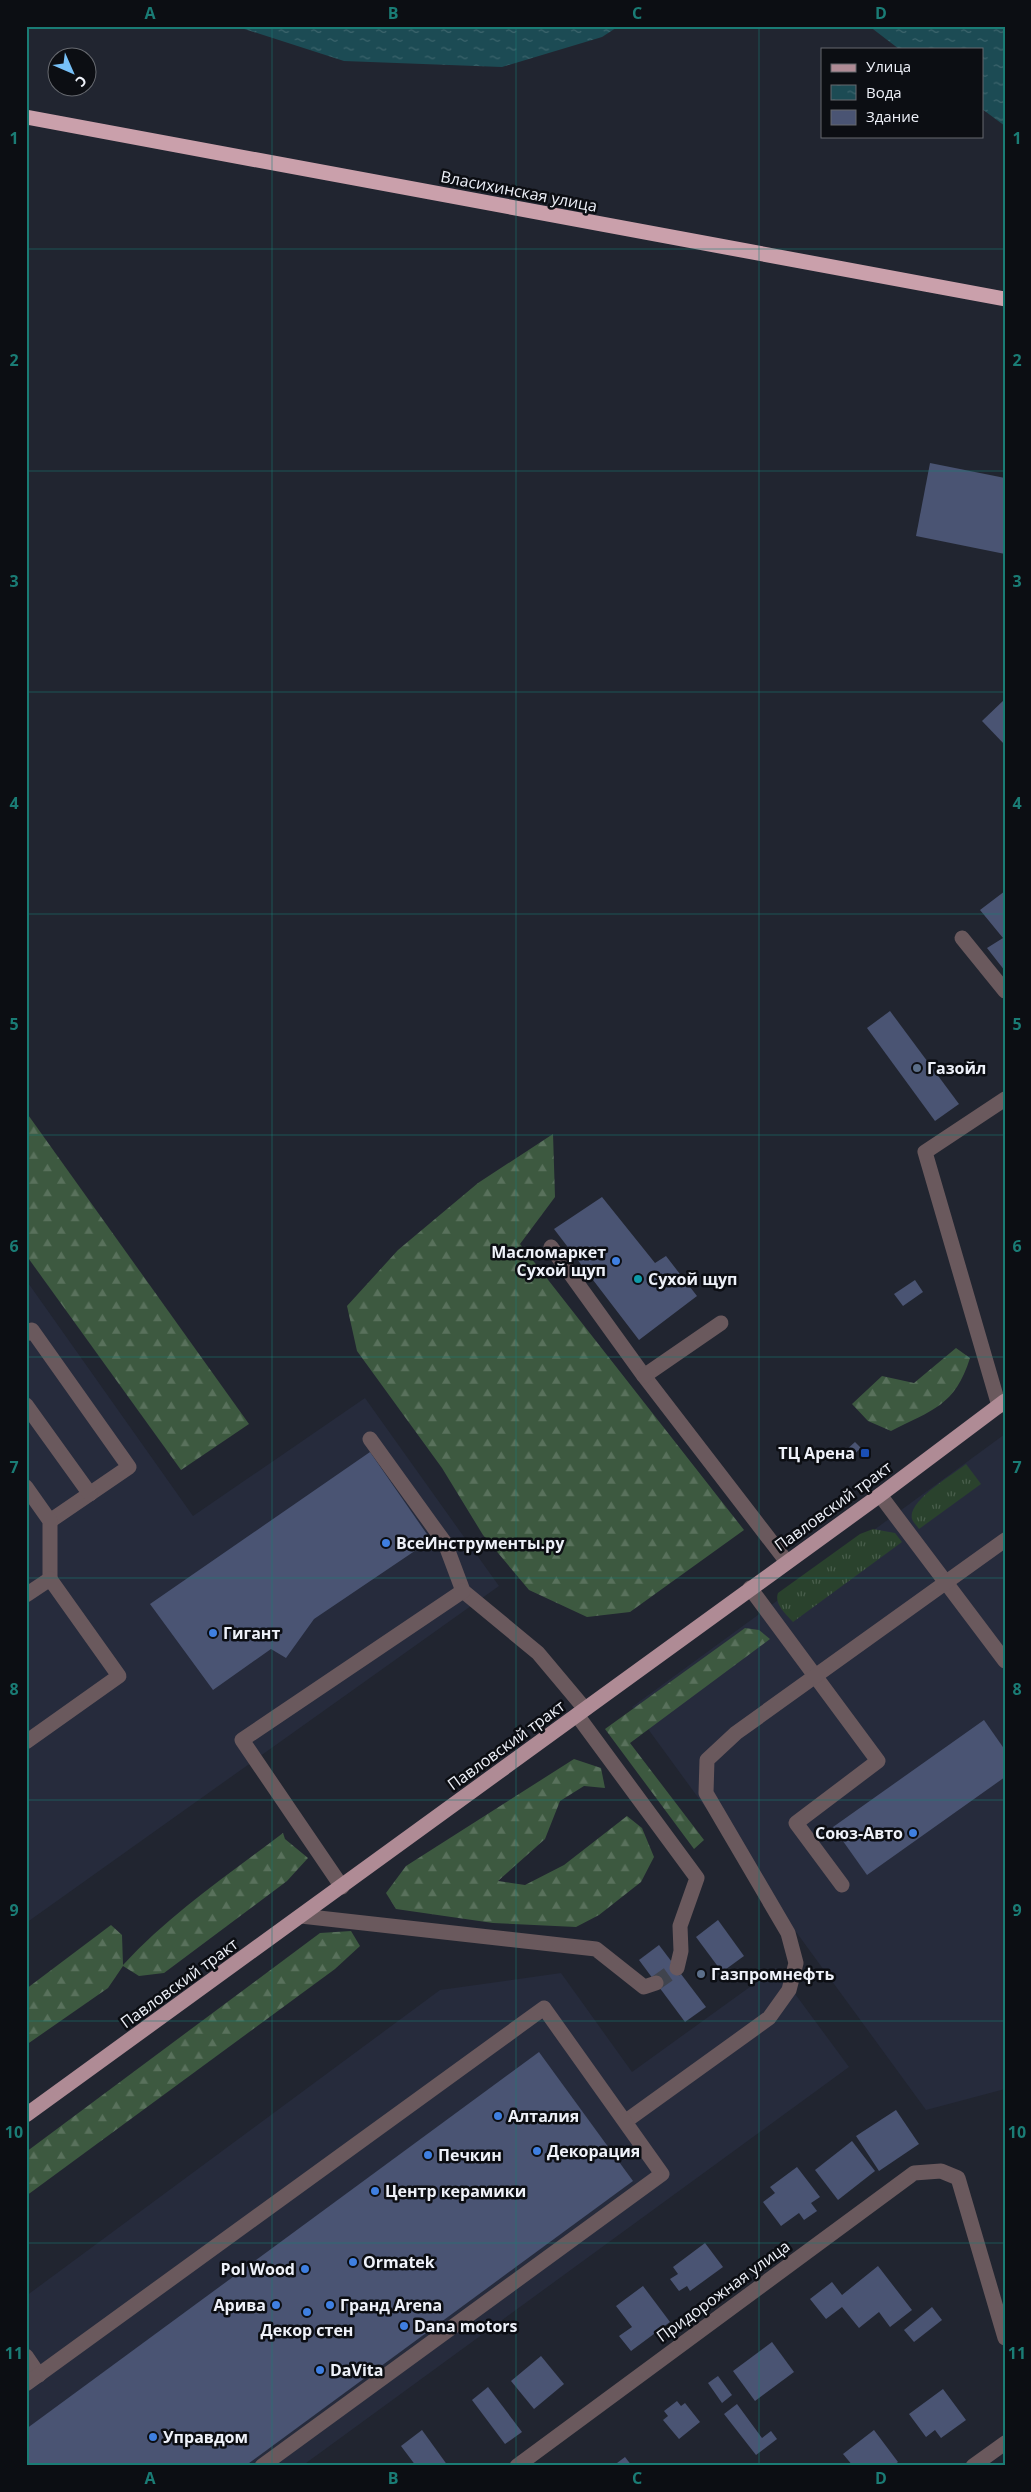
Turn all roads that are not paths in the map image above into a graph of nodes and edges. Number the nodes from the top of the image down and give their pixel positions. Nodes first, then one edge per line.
1 (26, 117) edge
2 (1005, 299) edge
3 (962, 938) dead end
4 (1005, 991) edge
5 (1005, 1099) edge
6 (551, 1247) dead end
7 (721, 1323) dead end
8 (26, 1334) edge
9 (644, 1376) junction
10 (1002, 1404) edge
11 (26, 1405) edge
12 (370, 1439) dead end
13 (26, 1487) edge
14 (90, 1494) junction
15 (880, 1495) junction
16 (50, 1521) junction
17 (1005, 1540) edge
18 (786, 1562) junction
19 (50, 1579) junction
20 (946, 1582) junction
21 (750, 1588) junction
22 (463, 1591) junction
23 (26, 1595) edge
24 (1005, 1661) edge
25 (815, 1675) junction
26 (581, 1712) junction
27 (26, 1742) edge
28 (842, 1885) dead end
29 (342, 1887) junction
30 (301, 1916) junction
31 (677, 1968) dead end
32 (656, 1983) tunnel mouth
33 (26, 2114) edge
34 (626, 2121) junction
35 (1005, 2338) edge
36 (26, 2356) edge
37 (39, 2375) junction
38 (26, 2384) edge
39 (1005, 2443) edge
40 (262, 2466) edge
41 (517, 2466) edge
42 (973, 2466) edge

1 - 2 highway, Власихинская улица
3 - 4 street
5 - 10 street
6 - 9 street
7 - 9 street
8 - 14 street
9 - 18 street
10 - 15 main road, Павловский тракт
11 - 14 street
12 - 22 street
13 - 16 street
14 - 16 street
15 - 18 main road, Павловский тракт
15 - 20 street
16 - 19 street
17 - 20 street
18 - 21 main road, Павловский тракт
19 - 23 street
19 - 27 street
20 - 24 street
20 - 25 street
21 - 25 street
21 - 26 main road, Павловский тракт
22 - 26 street
22 - 29 street
25 - 28 street
25 - 34 street
26 - 29 main road, Павловский тракт
26 - 31 street
29 - 30 main road, Павловский тракт
30 - 32 street
30 - 33 main road, Павловский тракт
34 - 37 street
34 - 40 street
35 - 41 street, Придорожная улица
36 - 37 street
37 - 38 street
39 - 42 street

